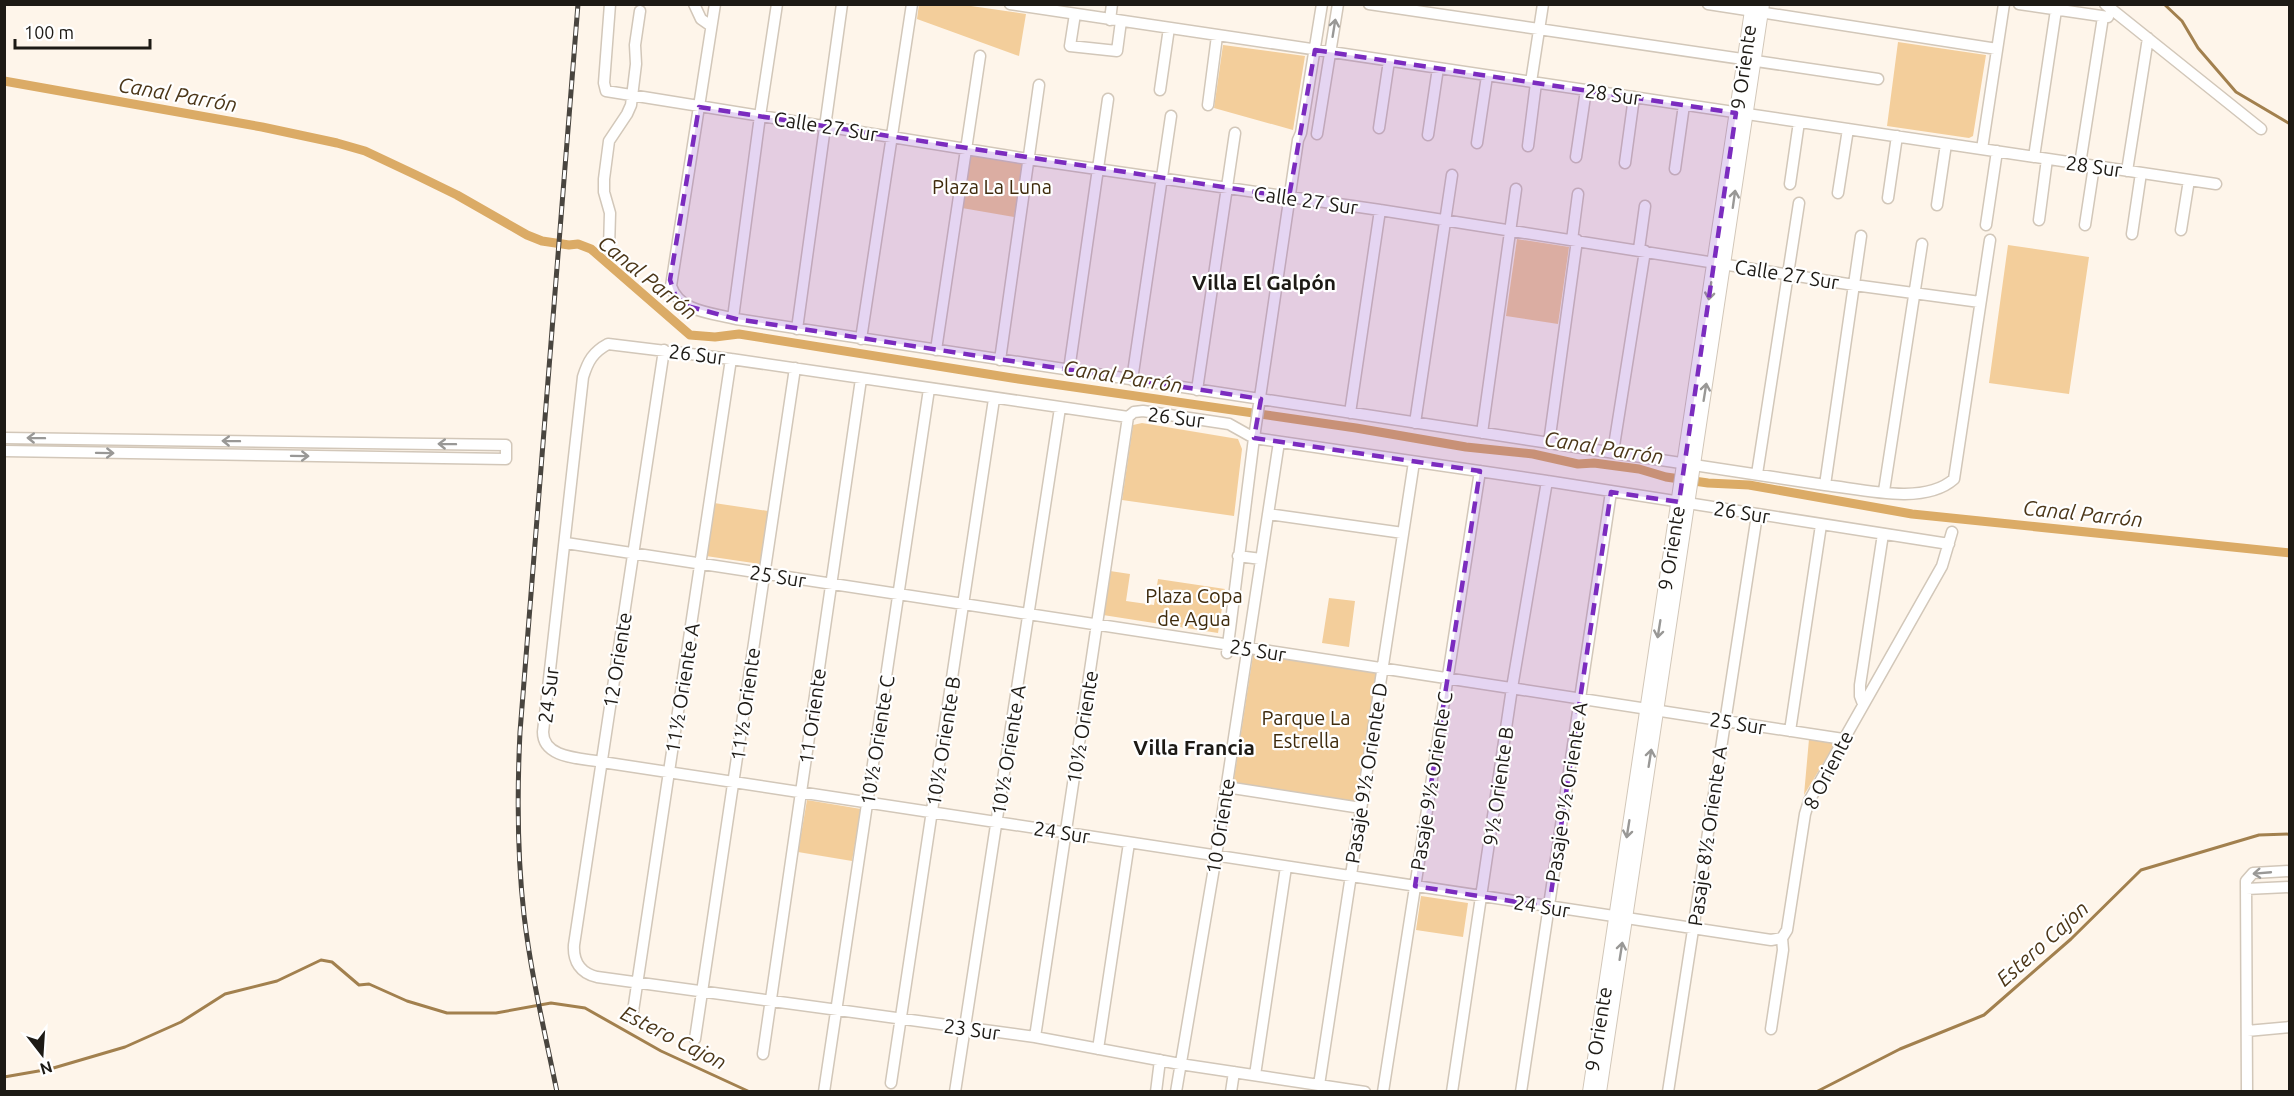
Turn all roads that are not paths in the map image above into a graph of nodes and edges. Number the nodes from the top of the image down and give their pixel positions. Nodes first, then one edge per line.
1 (610, 4) edge
2 (694, 4) edge
3 (715, 4) edge
4 (777, 4) edge
5 (842, 4) edge
6 (912, 4) edge
7 (1010, 4) edge
8 (1112, 4) edge
9 (1322, 4) edge
10 (1338, 4) edge
11 (1369, 4) edge
12 (1542, 4) edge
13 (1708, 4) edge
14 (2004, 4) edge
15 (2019, 4) edge
16 (2105, 4) edge
17 (1757, 8) edge
18 (2056, 10) junction
19 (640, 11) dead end
20 (2118, 13) junction
21 (1075, 14) junction
22 (2103, 17) junction
23 (1115, 20) junction
24 (711, 26) junction
25 (1168, 28) junction
26 (1539, 29) junction
27 (1217, 36) junction
28 (2148, 38) junction
29 (1997, 49) junction
30 (1315, 50) junction
31 (1330, 52) junction
32 (980, 56) dead end
33 (1750, 60) junction
34 (1389, 61) junction
35 (1438, 68) junction
36 (1487, 76) junction
37 (1878, 79) dead end
38 (1534, 82) junction
39 (1039, 85) dead end
40 (1160, 90) dead end
41 (1586, 90) junction
42 (633, 95) junction
43 (1634, 97) junction
44 (1108, 99) dead end
45 (1208, 105) dead end
46 (1684, 105) junction
47 (699, 107) junction
48 (1742, 113) junction
49 (760, 116) junction
50 (1171, 117) dead end
51 (1799, 122) junction
52 (825, 126) junction
53 (1379, 129) dead end
54 (1848, 129) junction
55 (2261, 129) dead end
56 (1235, 133) dead end
57 (1317, 134) dead end
58 (1428, 135) dead end
59 (891, 136) junction
60 (1897, 136) junction
61 (1477, 143) dead end
62 (1946, 144) junction
63 (1528, 146) dead end
64 (966, 149) junction
65 (1982, 149) junction
66 (1997, 151) junction
67 (1576, 157) dead end
68 (2034, 157) junction
69 (1028, 159) junction
70 (2047, 159) junction
71 (1626, 163) dead end
72 (2080, 164) junction
73 (2094, 166) junction
74 (1098, 169) junction
75 (1675, 169) dead end
76 (2127, 171) junction
77 (2141, 173) junction
78 (1452, 175) dead end
79 (1162, 179) junction
80 (2189, 180) junction
81 (1790, 184) dead end
82 (2216, 184) dead end
83 (1227, 189) junction
84 (1516, 189) dead end
85 (1838, 193) dead end
86 (1578, 194) dead end
87 (1289, 197) junction
88 (1888, 198) dead end
89 (1799, 203) dead end
90 (1937, 205) dead end
91 (1645, 206) dead end
92 (1380, 210) junction
93 (1445, 220) junction
94 (2039, 220) dead end
95 (1986, 225) dead end
96 (2085, 225) dead end
97 (2181, 230) dead end
98 (1511, 231) junction
99 (2132, 234) dead end
100 (1861, 236) dead end
101 (1575, 240) junction
102 (1990, 240) dead end
103 (1922, 244) dead end
104 (609, 249) dead end
105 (1642, 250) junction
106 (1719, 263) junction
107 (1788, 273) junction
108 (1854, 285) junction
109 (1914, 294) junction
110 (1980, 302) junction
111 (733, 318) junction
112 (797, 329) junction
113 (861, 339) junction
114 (664, 350) junction
115 (936, 350) junction
116 (731, 358) junction
117 (1000, 360) junction
118 (795, 368) junction
119 (1069, 370) junction
120 (861, 379) junction
121 (1132, 380) junction
122 (929, 389) junction
123 (1197, 390) junction
124 (994, 399) junction
125 (1260, 404) junction
126 (1060, 408) junction
127 (1350, 413) junction
128 (1128, 417) junction
129 (1415, 423) junction
130 (1482, 433) junction
131 (4, 438) edge
132 (65, 438) junction
133 (1254, 438) junction
134 (158, 440) junction
135 (1279, 442) junction
136 (372, 443) junction
137 (1549, 443) junction
138 (4, 451) edge
139 (65, 452) junction
140 (1613, 452) junction
141 (157, 454) junction
142 (371, 457) junction
143 (1414, 462) junction
144 (1689, 467) junction
145 (1479, 471) junction
146 (1758, 474) junction
147 (1547, 481) junction
148 (1825, 484) junction
149 (1884, 491) junction
150 (1611, 492) junction
151 (1685, 496) junction
152 (1268, 514) junction
153 (1756, 515) junction
154 (1821, 525) junction
155 (1952, 532) dead end
156 (1403, 533) junction
157 (1883, 534) junction
158 (566, 543) junction
159 (1949, 544) junction
160 (633, 554) junction
161 (1239, 556) junction
162 (1261, 559) junction
163 (700, 564) junction
164 (764, 574) junction
165 (831, 584) junction
166 (898, 595) junction
167 (963, 604) junction
168 (1029, 615) junction
169 (1097, 625) junction
170 (1247, 648) junction
171 (1228, 649) junction
172 (1382, 669) junction
173 (1446, 678) junction
174 (1512, 688) junction
175 (1580, 699) junction
176 (1863, 704) junction
177 (1652, 710) junction
178 (1724, 721) junction
179 (1790, 731) junction
180 (1843, 739) junction
181 (602, 762) junction
182 (669, 772) junction
183 (734, 782) junction
184 (1227, 787) junction
185 (801, 792) junction
186 (867, 803) junction
187 (1361, 808) junction
188 (932, 813) junction
189 (997, 822) junction
190 (1066, 833) junction
191 (1129, 843) junction
192 (1216, 856) junction
193 (1286, 867) junction
194 (2289, 871) edge
195 (1350, 877) junction
196 (1415, 886) junction
197 (2289, 887) edge
198 (2246, 889) junction
199 (1481, 896) junction
200 (1549, 907) junction
201 (1621, 917) junction
202 (1693, 928) junction
203 (1782, 938) junction
204 (580, 969) joint
205 (638, 983) junction
206 (702, 992) junction
207 (771, 1002) junction
208 (836, 1010) junction
209 (632, 1018) dead end
210 (900, 1019) junction
211 (965, 1027) junction
212 (2289, 1027) edge
213 (1771, 1029) dead end
214 (2247, 1030) junction
215 (1035, 1037) junction
216 (695, 1039) dead end
217 (1098, 1049) junction
218 (763, 1054) dead end
219 (1160, 1060) junction
220 (1180, 1064) junction
221 (1234, 1072) junction
222 (1255, 1075) junction
223 (1287, 1080) junction
224 (891, 1083) dead end
225 (1319, 1085) junction
226 (1669, 1089) edge
227 (824, 1092) edge
228 (955, 1092) edge
229 (1156, 1092) edge
230 (1176, 1092) edge
231 (1231, 1092) edge
232 (1285, 1092) edge
233 (1365, 1092) edge
234 (1383, 1092) edge
235 (1452, 1092) edge
236 (1521, 1092) edge
237 (1589, 1092) edge
238 (1600, 1092) edge
239 (2247, 1092) edge

1 - 42 street, Calle 27 Sur
2 - 24 street
3 - 24 street
4 - 49 street
5 - 52 street
6 - 59 street
7 - 21 street, 28 Sur
8 - 23 street
9 - 30 street
31 -> 10 street
11 - 26 street
12 - 26 street
13 - 17 street
14 - 29 street
15 - 18 street
16 - 20 street
17 - 29 street
17 - 33 street, 9 Oriente
18 - 22 street
18 - 68 street
19 - 42 street
20 - 22 street
20 - 28 street
21 - 23 street, 28 Sur
21 - 23 street
22 - 72 street
23 - 25 street, 28 Sur
24 - 47 street
25 - 27 street, 28 Sur
25 - 40 street
26 - 33 street
26 - 38 street
27 - 30 street, 28 Sur
27 - 45 street
28 - 55 street
28 - 76 street
29 - 65 street
30 - 31 street, 28 Sur
30 - 87 street
31 - 34 street, 28 Sur
31 - 57 street
32 - 64 street
33 - 37 street
33 - 48 street, 9 Oriente
34 - 35 street, 28 Sur
34 - 53 street
35 - 36 street, 28 Sur
35 - 58 street
36 - 38 street, 28 Sur
36 - 61 street
38 - 41 street, 28 Sur
38 - 63 street
39 - 69 street
41 - 43 street, 28 Sur
41 - 67 street
42 - 47 street, Calle 27 Sur
42 - 104 street
43 - 46 street, 28 Sur
43 - 71 street
44 - 74 street
46 - 48 street, 28 Sur
46 - 75 street
47 - 49 street, Calle 27 Sur
47 - 111 street, 26 Sur
48 - 51 street, 28 Sur
48 - 106 street, 9 Oriente
49 - 52 street, Calle 27 Sur
49 - 111 street
50 - 79 street
51 - 54 street, 28 Sur
51 - 81 street
52 - 59 street, Calle 27 Sur
52 - 112 street
54 - 60 street, 28 Sur
54 - 85 street
56 - 83 street
59 - 64 street, Calle 27 Sur
59 - 113 street
60 - 62 street, 28 Sur
60 - 88 street
62 - 65 street, 28 Sur
62 - 90 street
64 - 69 street, Calle 27 Sur
64 - 115 street
65 - 66 street, 28 Sur
66 - 68 street, 28 Sur
66 - 95 street
68 - 70 street, 28 Sur
69 - 74 street, Calle 27 Sur
69 - 117 street
70 - 72 street, 28 Sur
70 - 94 street
72 - 73 street, 28 Sur
73 - 76 street, 28 Sur
73 - 96 street
74 - 79 street, Calle 27 Sur
74 - 119 street
76 - 77 street, 28 Sur
77 - 80 street, 28 Sur
77 - 99 street
78 - 93 street
79 - 83 street, Calle 27 Sur
79 - 121 street
80 - 82 street, 28 Sur
80 - 97 street
83 - 87 street, Calle 27 Sur
83 - 123 street
84 - 98 street
86 - 101 street
87 - 92 street, Calle 27 Sur
87 - 125 street
89 - 107 street
91 - 105 street
92 - 93 street, Calle 27 Sur
92 - 127 street
93 - 98 street, Calle 27 Sur
93 - 129 street
98 - 101 street, Calle 27 Sur
98 - 130 street
100 - 108 street
101 - 105 street, Calle 27 Sur
101 - 137 street
102 - 110 street
103 - 109 street
105 - 106 street, Calle 27 Sur
105 - 140 street
106 - 107 street, Calle 27 Sur
106 - 144 street, 9 Oriente
107 - 108 street, Calle 27 Sur
107 - 146 street
108 - 109 street, Calle 27 Sur
108 - 148 street
109 - 110 street, Calle 27 Sur
109 - 149 street
110 - 149 street, 26 Sur
111 - 112 street, 26 Sur
112 - 113 street, 26 Sur
113 - 115 street, 26 Sur
114 - 116 street, 26 Sur
114 - 158 street, 26 Sur
114 - 160 street, 12 Oriente
115 - 117 street, 26 Sur
116 - 118 street, 26 Sur
116 - 163 street, 11½ Oriente A
117 - 119 street, 26 Sur
118 - 120 street, 26 Sur
118 - 164 street, 11½ Oriente
119 - 121 street, 26 Sur
120 - 122 street, 26 Sur
120 - 165 street, 11 Oriente
121 - 123 street, 26 Sur
122 - 124 street, 26 Sur
122 - 166 street, 10½ Oriente C
123 - 125 street, 26 Sur
124 - 126 street, 26 Sur
124 - 167 street, 10½ Oriente B
125 - 127 street, 26 Sur
125 - 133 street
126 - 128 street, 26 Sur
126 - 168 street, 10½ Oriente A
127 - 129 street, 26 Sur
128 - 133 street, 26 Sur
128 - 169 street, 10½ Oriente
129 - 130 street, 26 Sur
130 - 137 street, 26 Sur
132 -> 131 street
132 - 134 street
132 - 139 street
133 - 135 street, 26 Sur
133 - 161 street
136 -> 134 street
134 - 141 street
135 - 143 street, 26 Sur
135 - 152 street, 10 Oriente
136 - 142 street
142 -> 136 street
137 - 140 street, 26 Sur
138 - 139 street
139 -> 141 street
140 - 144 street, 26 Sur
141 -> 142 street
143 - 145 street, 26 Sur
143 - 156 street, Pasaje 9½ Oriente D
144 - 146 street, 26 Sur
144 - 151 street, 9 Oriente
145 - 147 street, 26 Sur
145 - 173 street, Pasaje 9½ Oriente C
146 - 148 street, 26 Sur
147 - 150 street, 26 Sur
147 - 174 street, 9½ Oriente B
148 - 149 street, 26 Sur
150 - 151 street, 26 Sur
150 - 175 street, Pasaje 9½ Oriente A
151 - 153 street, 26 Sur
151 - 177 street, 9 Oriente
152 - 156 street
152 - 162 street, 10 Oriente
153 - 154 street, 26 Sur
153 - 178 street, Pasaje 8½ Oriente A
154 - 157 street, 26 Sur
154 - 179 street
155 - 159 street, 8 Oriente
156 - 172 street, Pasaje 9½ Oriente D
157 - 159 street, 26 Sur
157 - 176 street
158 - 160 street, 25 Sur
158 - 181 street, 24 Sur
159 - 176 street, 8 Oriente
160 - 163 street, 25 Sur
160 - 181 street, 12 Oriente
161 - 162 street
161 - 171 street
162 - 170 street, 10 Oriente
163 - 164 street, 25 Sur
163 - 182 street, 11½ Oriente A
164 - 165 street, 25 Sur
164 - 183 street, 11½ Oriente
165 - 166 street, 25 Sur
165 - 185 street, 11 Oriente
166 - 167 street, 25 Sur
166 - 186 street, 10½ Oriente C
167 - 168 street, 25 Sur
167 - 188 street, 10½ Oriente B
168 - 169 street, 25 Sur
168 - 189 street, 10½ Oriente A
169 - 171 street, 25 Sur
169 - 190 street, 10½ Oriente
170 - 171 street, 25 Sur
170 - 172 street, 25 Sur
170 - 184 street, 10 Oriente
172 - 173 street, 25 Sur
172 - 187 street, Pasaje 9½ Oriente D
173 - 174 street, 25 Sur
173 - 196 street, Pasaje 9½ Oriente C
174 - 175 street, 25 Sur
174 - 199 street, 9½ Oriente B
175 - 177 street, 25 Sur
175 - 200 street, Pasaje 9½ Oriente A
176 - 180 street, 8 Oriente
177 - 178 street, 25 Sur
177 - 201 street, 9 Oriente
178 - 179 street, 25 Sur
178 - 202 street, Pasaje 8½ Oriente A
179 - 180 street, 25 Sur
180 - 203 street, 8 Oriente
181 - 182 street, 24 Sur
181 - 204 street, 12 Oriente
182 - 183 street, 24 Sur
182 - 205 street, 11½ Oriente A
183 - 185 street, 24 Sur
183 - 206 street, 11½ Oriente
184 - 187 street
184 - 192 street, 10 Oriente
185 - 186 street, 24 Sur
185 - 207 street, 11 Oriente
186 - 188 street, 24 Sur
186 - 208 street, 10½ Oriente C
187 - 195 street, Pasaje 9½ Oriente D
188 - 189 street, 24 Sur
188 - 210 street, 10½ Oriente B
189 - 190 street, 24 Sur
189 - 211 street, 10½ Oriente A
190 - 191 street, 24 Sur
190 - 215 street, 10½ Oriente
191 - 192 street, 24 Sur
191 - 217 street
192 - 193 street, 24 Sur
192 - 220 street, 10 Oriente
193 - 195 street, 24 Sur
193 - 222 street
194 -> 198 street
195 - 196 street, 24 Sur
195 - 225 street, Pasaje 9½ Oriente D
196 - 199 street, 24 Sur
196 - 234 street, Pasaje 9½ Oriente C
197 - 198 street
198 - 214 street
199 - 200 street, 24 Sur
199 - 235 street, 9½ Oriente B
200 - 201 street, 24 Sur
200 - 236 street, Pasaje 9½ Oriente A
201 - 202 street, 24 Sur
201 - 237 street, 9 Oriente
238 -> 201 street, 9 Oriente
202 - 203 street, 24 Sur
202 - 226 street, Pasaje 8½ Oriente A
203 - 213 street, 8 Oriente
204 - 205 street, 23 Sur
205 - 206 street, 23 Sur
205 - 209 street, 11½ Oriente A
206 - 207 street, 23 Sur
206 - 216 street, 11½ Oriente
207 - 208 street, 23 Sur
207 - 218 street, 11 Oriente
208 - 210 street, 23 Sur
208 - 227 street, 10½ Oriente C
210 - 211 street, 23 Sur
210 - 224 street, 10½ Oriente B
211 - 215 street, 23 Sur
211 - 228 street, 10½ Oriente A
212 - 214 street
214 - 239 street
215 - 217 street, 23 Sur
217 - 219 street, 23 Sur
219 - 220 street, 23 Sur
219 - 229 street
220 - 221 street, 23 Sur
220 - 230 street, 10 Oriente
221 - 222 street, 23 Sur
221 - 231 street
222 - 223 street, 23 Sur
223 - 225 street, 23 Sur
223 - 232 street
225 - 233 street, 23 Sur

